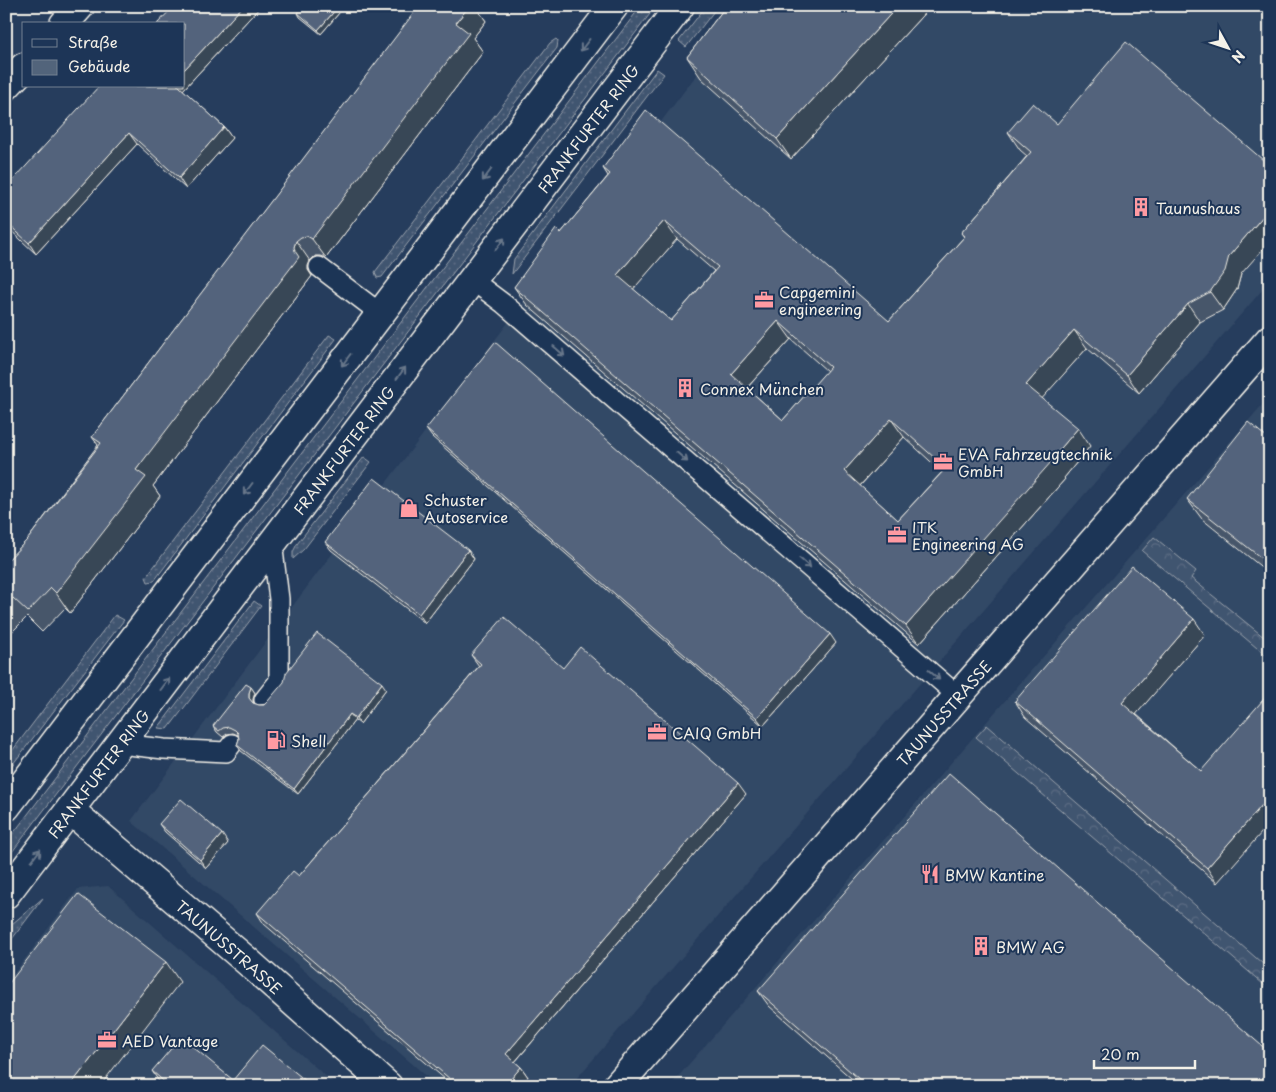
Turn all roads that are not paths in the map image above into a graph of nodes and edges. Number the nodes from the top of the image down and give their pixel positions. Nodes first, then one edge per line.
1 (80, 6) edge
2 (614, 6) edge
3 (680, 6) edge
4 (66, 22) edge
5 (22, 69) edge
6 (6, 86) edge
7 (319, 267) edge
8 (472, 280) junction
9 (381, 314) junction
10 (1270, 339) edge
11 (272, 542) junction
12 (958, 696) junction
13 (264, 700) dead end
14 (120, 744) junction
15 (232, 744) dead end
16 (6, 807) edge
17 (70, 810) junction
18 (6, 894) edge
19 (388, 1086) edge
20 (617, 1086) edge

1 - 4 main road
2 -> 9 main road
8 -> 3 main road, FRANKFURTER RING
5 - 6 main road
7 - 9 lane
11 -> 8 main road, FRANKFURTER RING
8 -> 12 lane
9 -> 16 main road
10 - 12 main road, TAUNUSSTRASSE
11 - 13 lane
14 -> 11 main road, FRANKFURTER RING
12 - 20 main road, TAUNUSSTRASSE
14 - 15 lane
14 - 17 main road, FRANKFURTER RING
18 -> 17 main road, FRANKFURTER RING
17 - 19 main road, TAUNUSSTRASSE

